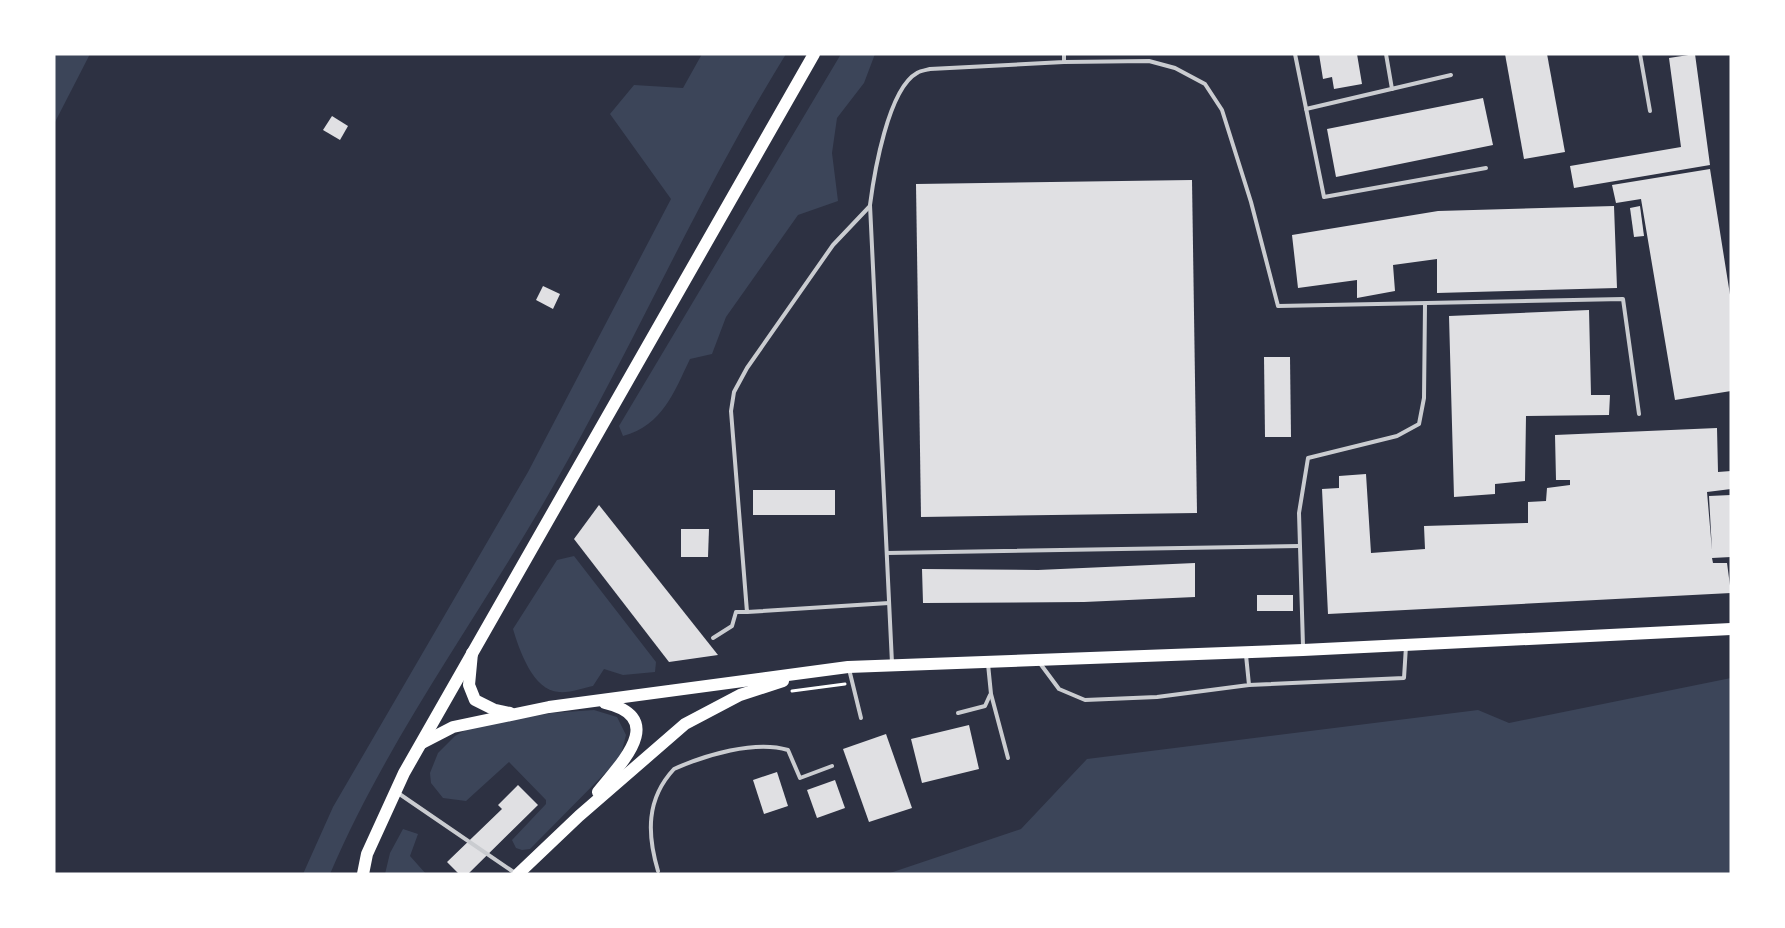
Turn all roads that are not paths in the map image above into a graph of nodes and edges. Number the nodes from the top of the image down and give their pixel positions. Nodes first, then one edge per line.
1 (814, 54) edge
2 (1064, 54) edge
3 (1295, 54) edge
4 (1386, 54) edge
5 (1640, 54) edge
6 (1065, 62) junction
7 (1451, 75) dead end
8 (1392, 89) junction
9 (1306, 109) junction
10 (1650, 111) dead end
11 (1486, 168) dead end
12 (870, 205) junction
13 (1425, 305) junction
14 (1639, 414) dead end
15 (1299, 546) junction
16 (887, 553) junction
17 (889, 603) junction
18 (747, 612) junction
19 (1731, 629) edge
20 (713, 638) dead end
21 (1406, 643) junction
22 (1303, 650) junction
23 (1246, 652) junction
24 (472, 653) junction
25 (1037, 659) junction
26 (988, 660) junction
27 (892, 664) junction
28 (848, 667) junction
29 (813, 671) junction
30 (1249, 685) junction
31 (991, 694) junction
32 (598, 701) junction
33 (958, 713) dead end
34 (517, 714) junction
35 (861, 718) dead end
36 (422, 743) junction
37 (1008, 759) dead end
38 (832, 766) dead end
39 (395, 791) junction
40 (579, 816) junction
41 (658, 870) dead end
42 (363, 874) edge
43 (517, 874) edge

1 - 24 main road
2 - 6 lane
3 - 9 lane
4 - 8 lane
5 - 10 lane
6 - 12 lane
6 - 13 lane
7 - 8 lane
8 - 9 lane
9 - 11 lane
12 - 16 lane
12 - 18 lane
13 - 14 lane
13 - 15 lane
15 - 16 lane
15 - 22 lane
16 - 17 lane
17 - 18 lane
17 - 27 lane
18 - 20 lane
19 - 21 main road
21 - 22 main road
21 - 30 lane
22 - 23 main road
23 - 25 main road
23 - 30 lane
24 - 34 main road
24 - 36 main road
25 - 26 main road
25 - 30 lane
26 - 27 main road
26 - 31 lane
27 - 28 main road
28 - 29 main road
28 - 35 lane
29 - 32 main road
29 - 40 main road
31 - 33 lane
31 - 37 lane
32 - 34 main road
32 - 40 main road
34 - 36 main road
36 - 39 main road
38 - 41 lane
39 - 42 main road
39 - 43 lane
40 - 43 main road

